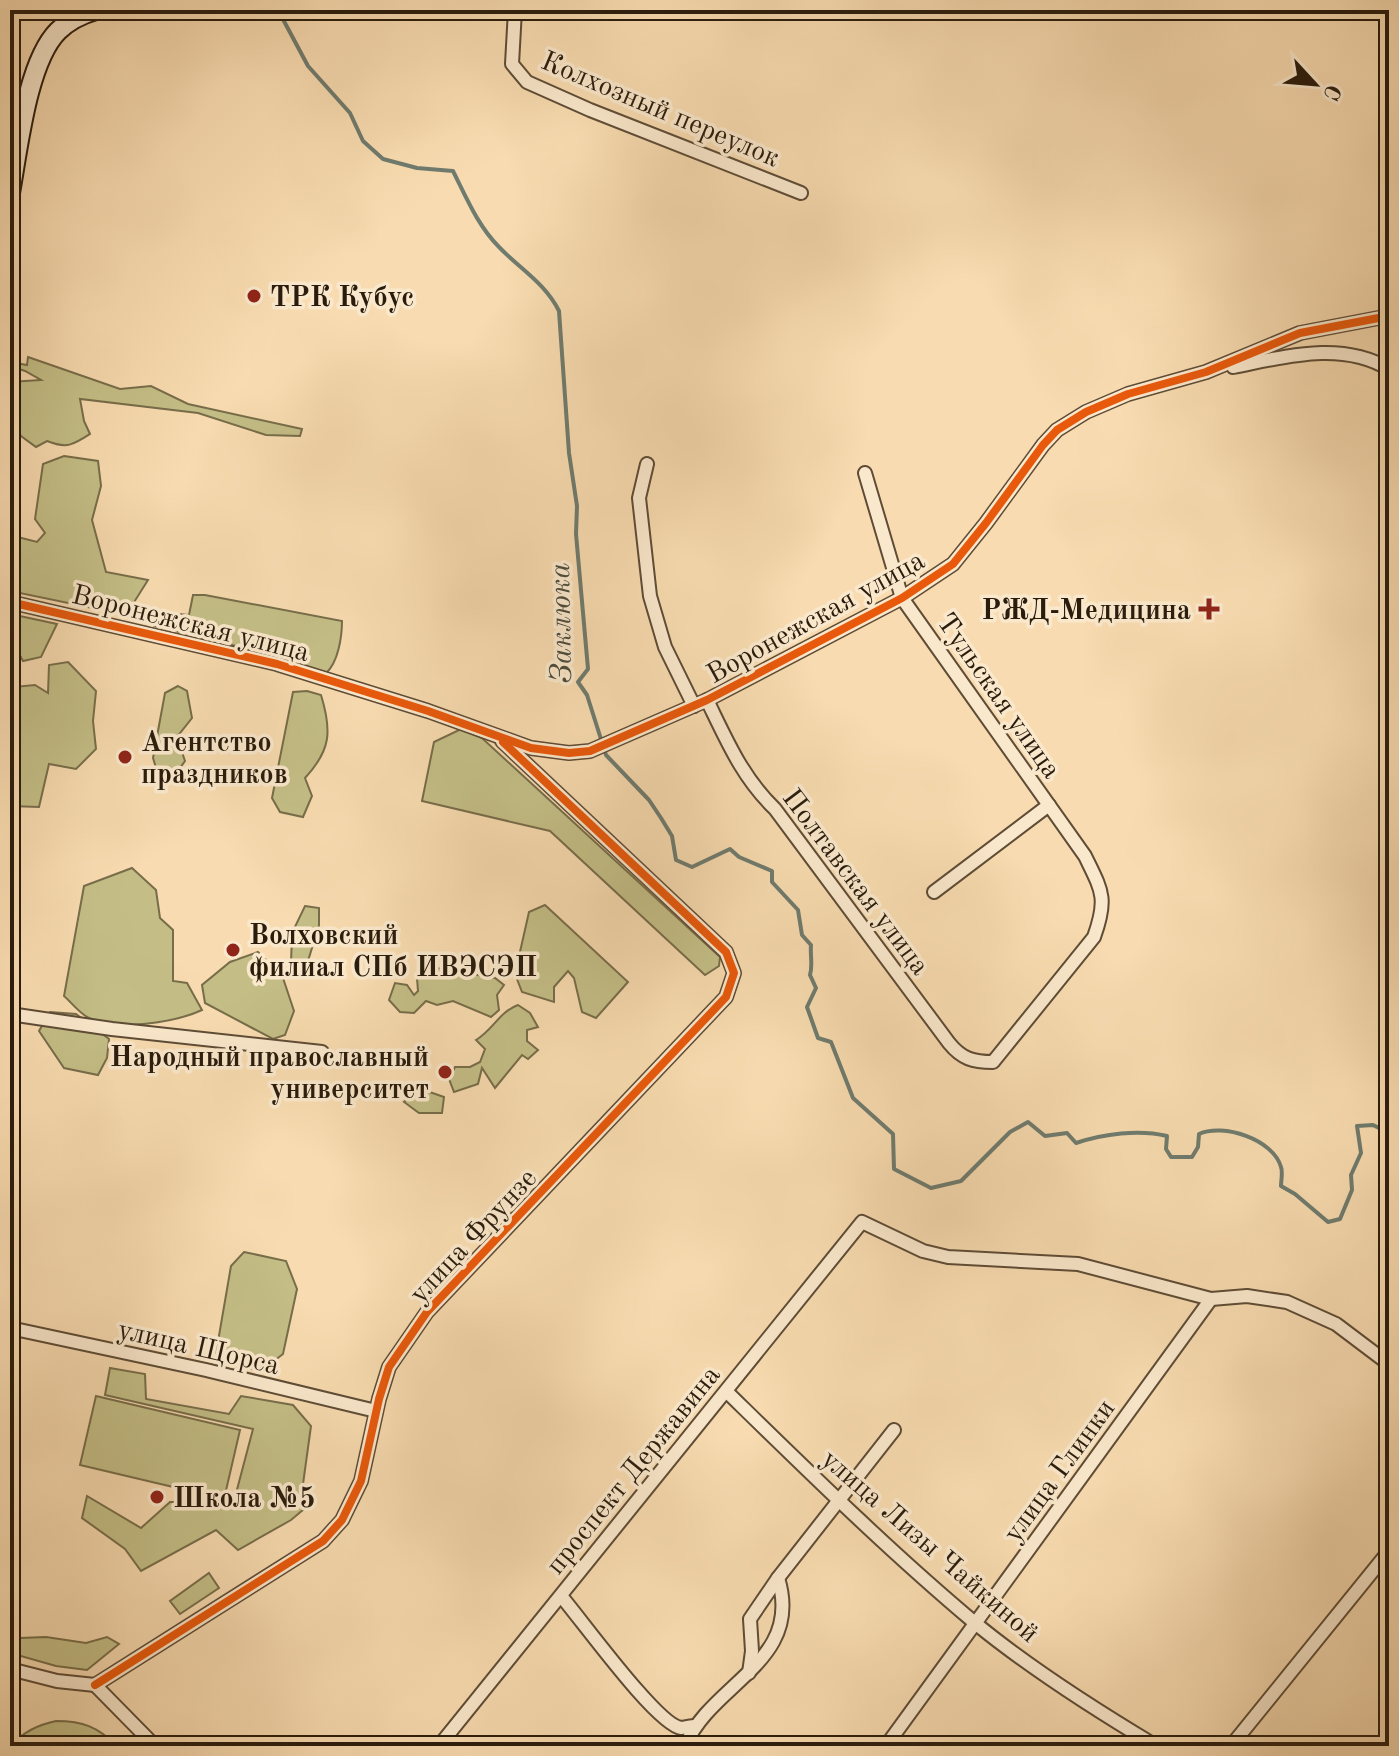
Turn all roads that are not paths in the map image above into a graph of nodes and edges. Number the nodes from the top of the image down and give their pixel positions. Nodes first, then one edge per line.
1 (96, 10) edge
2 (515, 10) edge
3 (69, 20) edge
4 (10, 193) edge
5 (801, 193) dead end
6 (1389, 316) edge
7 (1389, 369) edge
8 (1206, 372) junction
9 (647, 464) dead end
10 (865, 473) dead end
11 (902, 598) junction
12 (10, 602) edge
13 (707, 700) junction
14 (694, 706) junction
15 (497, 736) junction
16 (1049, 805) junction
17 (934, 892) dead end
18 (1094, 937) joint
19 (734, 973) joint
20 (10, 1014) edge
21 (322, 1052) dead end
22 (1211, 1299) junction
23 (10, 1328) edge
24 (1389, 1364) edge
25 (726, 1391) junction
26 (376, 1411) junction
27 (894, 1430) dead end
28 (839, 1501) junction
29 (1389, 1551) edge
30 (778, 1578) junction
31 (561, 1596) junction
32 (977, 1624) junction
33 (10, 1669) edge
34 (749, 1673) junction
35 (95, 1685) junction
36 (694, 1726) junction
37 (155, 1746) edge
38 (439, 1746) edge
39 (685, 1746) edge
40 (886, 1746) edge
41 (1156, 1746) edge
42 (1231, 1746) edge

1 - 3 main road
2 - 5 street, Колхозный переулок
3 - 4 main road
6 - 8 street, Воронежская улица
7 - 8 street
8 - 11 street, Воронежская улица
9 - 14 street
10 - 11 street, Тульская улица
11 - 13 street, Воронежская улица
11 - 16 street, Тульская улица
12 - 15 street, Воронежская улица
13 - 14 street, Воронежская улица
13 - 18 street, Полтавская улица
14 - 15 street, Воронежская улица
15 - 19 street, Воронежская улица
16 - 17 street
16 - 18 street, Тульская улица
19 - 26 street, улица Фрунзе
20 - 21 street
22 - 24 street
22 - 25 street, проспект Державина
22 - 32 street, улица Глинки
23 - 26 street, улица Щорса
25 - 28 street, улица Лизы Чайкиной
25 - 31 street, проспект Державина
26 - 35 street, улица Фрунзе
27 - 28 street
28 - 30 street
28 - 32 street, улица Лизы Чайкиной
29 - 42 street
30 - 34 street
30 - 34 street
31 - 36 street
31 - 38 street, проспект Державина
32 - 40 street, улица Глинки
32 - 41 street, улица Лизы Чайкиной
33 - 35 street
34 - 36 street
35 - 37 street
36 - 39 street

